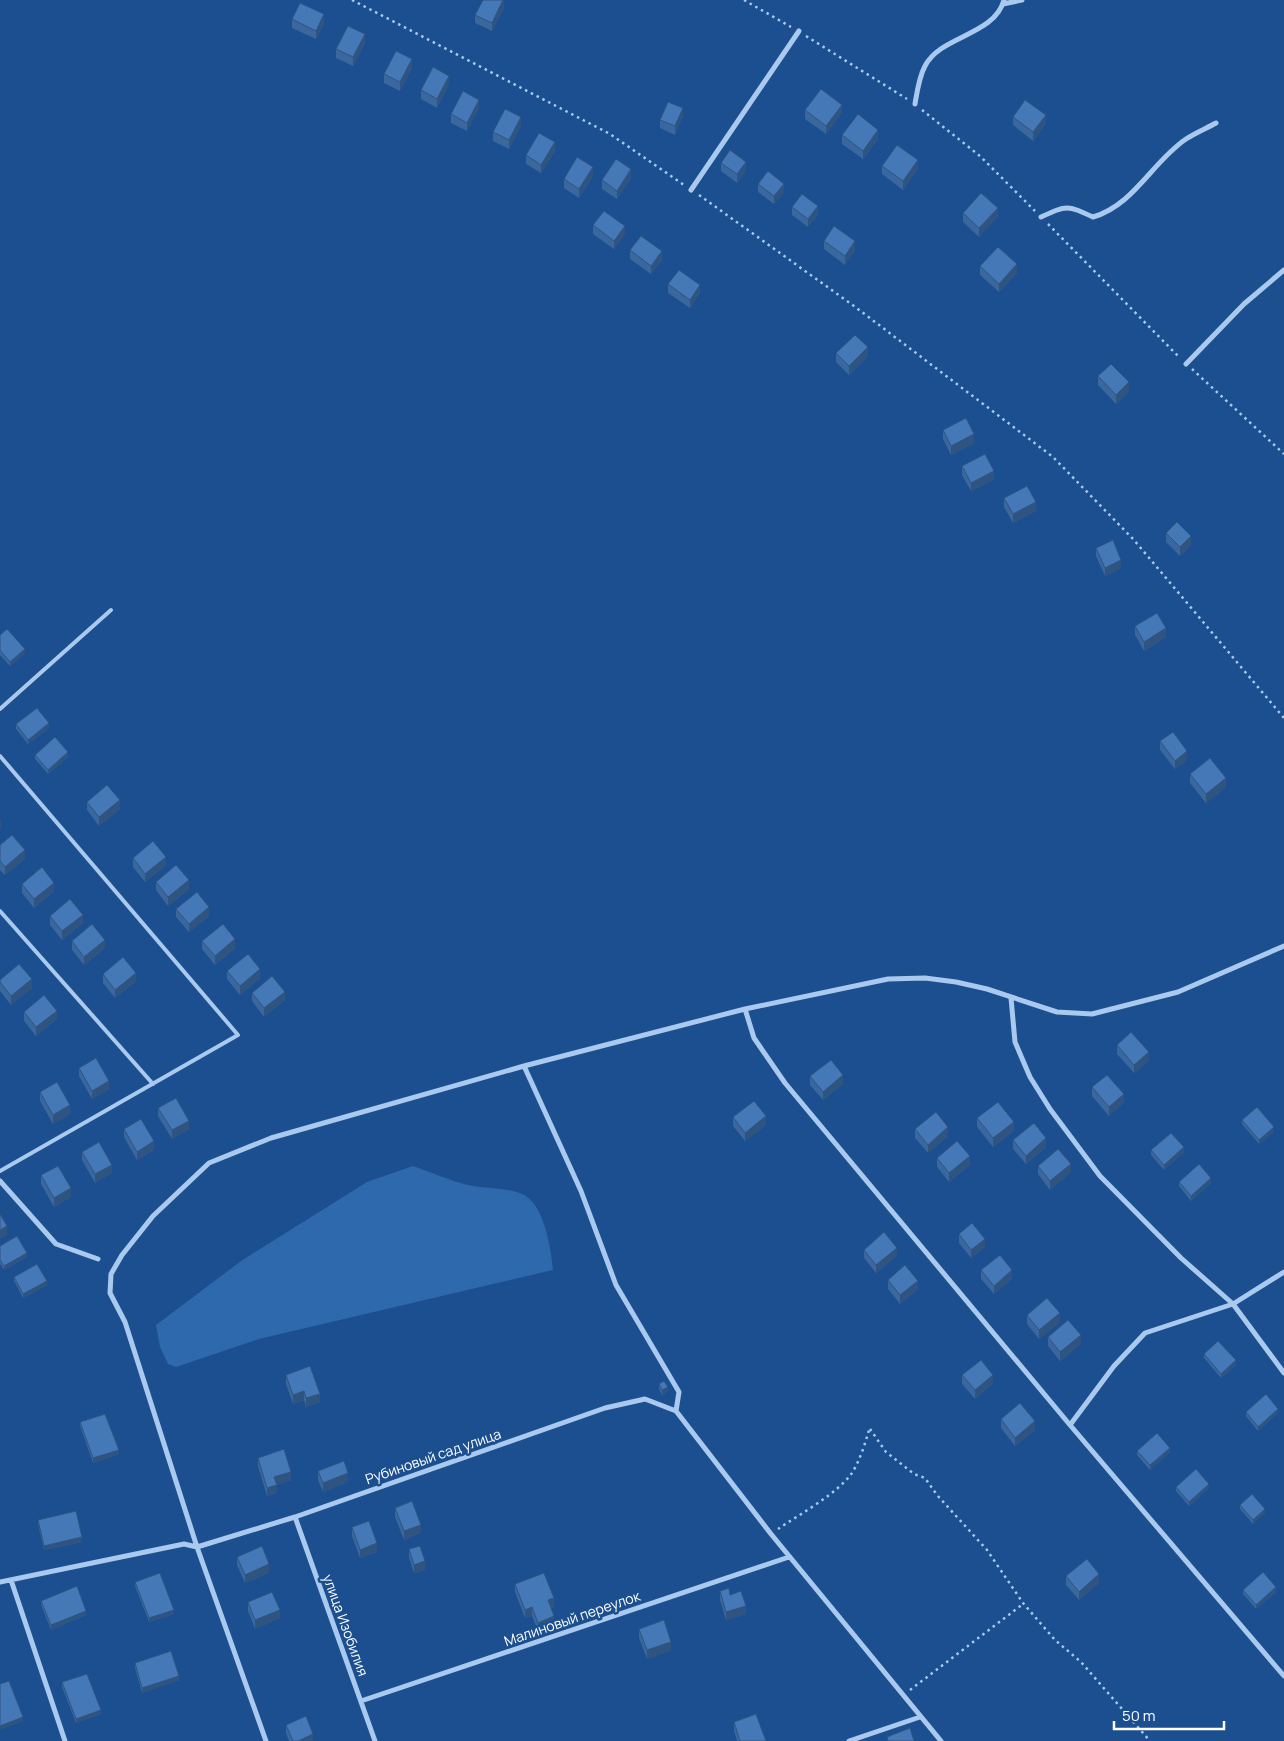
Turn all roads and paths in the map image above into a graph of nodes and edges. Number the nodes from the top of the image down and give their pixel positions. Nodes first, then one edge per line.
1 (352, 0) edge
2 (744, 0) edge
3 (1022, 0) edge
4 (1004, 2) edge
5 (798, 31) junction
6 (915, 104) junction
7 (1216, 123) dead end
8 (691, 190) junction
9 (1041, 217) junction
10 (1284, 270) edge
11 (1186, 364) junction
12 (1284, 454) edge
13 (111, 610) dead end
14 (0, 709) edge
15 (1284, 718) edge
16 (0, 756) edge
17 (0, 911) edge
18 (1284, 946) edge
19 (1011, 998) junction
20 (745, 1009) junction
21 (524, 1066) junction
22 (153, 1084) junction
23 (0, 1171) edge
24 (0, 1181) edge
25 (98, 1259) dead end
26 (1284, 1272) edge
27 (1233, 1304) junction
28 (1284, 1373) edge
29 (676, 1411) junction
30 (1070, 1426) junction
31 (295, 1517) junction
32 (771, 1534) junction
33 (197, 1547) junction
34 (789, 1557) junction
35 (11, 1580) junction
36 (0, 1582) edge
37 (1023, 1604) junction
38 (1284, 1676) edge
39 (903, 1696) junction
40 (361, 1701) junction
41 (920, 1717) junction
42 (66, 1741) edge
43 (266, 1741) edge
44 (375, 1741) edge
45 (849, 1741) edge
46 (942, 1741) edge
47 (1150, 1741) edge

1 - 8 path
2 - 5 path
3 - 4 street
4 - 6 street
5 - 6 path
5 - 8 street
6 - 9 path
7 - 9 street
8 - 15 path
9 - 11 path
10 - 11 street
11 - 12 path
13 - 14 lane
16 - 22 lane
17 - 22 lane
18 - 19 street
19 - 20 street
19 - 27 street
20 - 21 street
20 - 30 street
21 - 29 street
21 - 33 street
22 - 23 lane
24 - 25 street
26 - 27 street
27 - 28 street
27 - 30 street
29 - 31 street, Рубиновый сад улица
29 - 32 street
30 - 38 street
31 - 33 street, Рубиновый сад улица
31 - 40 street, улица Изобилия
32 - 34 street
32 - 37 path
33 - 35 street, Рубиновый сад улица
33 - 43 street
34 - 39 street
34 - 40 street, Малиновый переулок
35 - 36 street, Рубиновый сад улица
35 - 42 street
37 - 39 path
37 - 47 path
39 - 41 street
40 - 44 street, улица Изобилия
41 - 45 street
41 - 46 street

